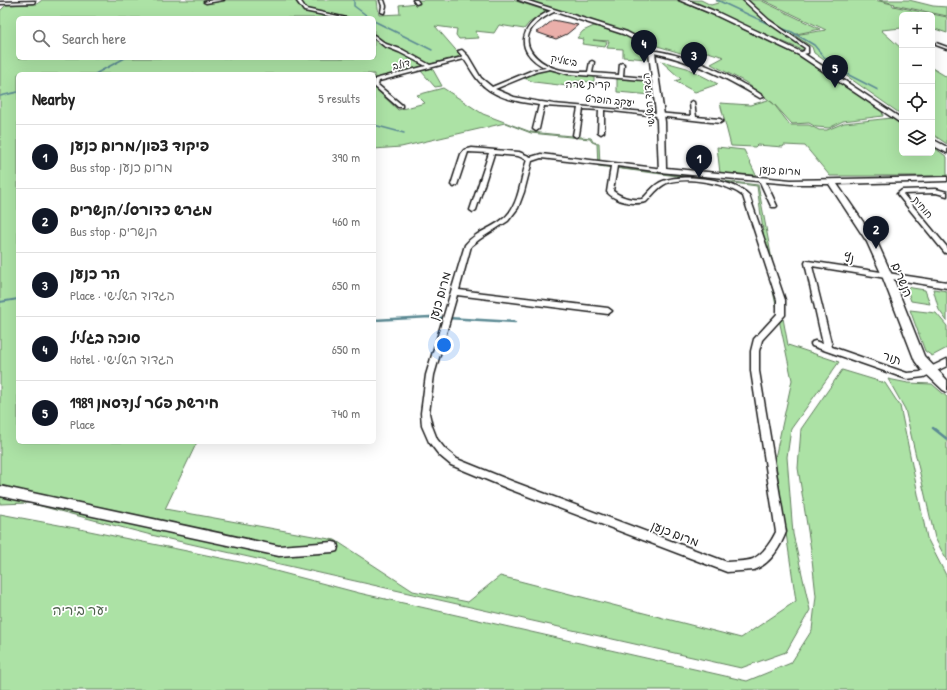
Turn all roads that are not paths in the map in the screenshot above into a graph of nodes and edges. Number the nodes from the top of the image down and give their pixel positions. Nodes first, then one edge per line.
1 (9, 0) edge
2 (222, 0) edge
3 (298, 0) edge
4 (382, 0) edge
5 (520, 0) edge
6 (682, 0) edge
7 (745, 0) edge
8 (34, 2) dead end
9 (206, 2) dead end
10 (1, 3) edge
11 (553, 11) junction
12 (383, 12) dead end
13 (335, 16) edge
14 (376, 38) edge
15 (936, 44) dead end
16 (947, 48) edge
17 (460, 51) dead end
18 (651, 51) junction
19 (801, 54) junction
20 (466, 57) junction
21 (592, 62) dead end
22 (622, 64) dead end
23 (429, 66) junction
24 (551, 68) junction
25 (590, 74) junction
26 (621, 77) junction
27 (656, 80) junction
28 (376, 82) edge
29 (376, 84) edge
30 (492, 89) junction
31 (762, 97) dead end
32 (692, 102) dead end
33 (542, 103) junction
34 (400, 106) dead end
35 (582, 106) junction
36 (602, 109) junction
37 (660, 114) junction
38 (694, 118) junction
39 (899, 120) edge
40 (720, 121) dead end
41 (536, 129) dead end
42 (600, 132) dead end
43 (576, 135) dead end
44 (935, 143) edge
45 (492, 151) junction
46 (947, 151) edge
47 (530, 159) junction
48 (614, 164) junction
49 (662, 170) junction
50 (947, 179) edge
51 (762, 180) junction
52 (831, 182) junction
53 (454, 185) dead end
54 (947, 194) edge
55 (774, 206) dead end
56 (473, 210) dead end
57 (947, 251) edge
58 (886, 274) junction
59 (947, 284) edge
60 (454, 292) junction
61 (608, 311) dead end
62 (815, 344) dead end
63 (828, 348) junction
64 (947, 362) edge
65 (930, 372) junction
66 (947, 387) edge
67 (0, 491) edge
68 (333, 547) dead end

1 - 10 street
2 - 9 street
3 - 13 street
4 - 12 street
5 - 11 street
6 - 19 main road
7 - 19 street
8 - 10 street
11 - 18 street
11 - 24 street, ביאליק
14 - 23 street
15 - 16 street
17 - 20 street, יעקב הופרט
18 - 27 street, הגדוד השלישי
18 - 31 street
19 - 39 main road
20 - 23 street, דולב
20 - 30 street, יעקב הופרט
21 - 25 street
22 - 26 street
23 - 28 street, דולב
24 - 25 street, ביאליק
24 - 30 street
25 - 26 street, ביאליק
26 - 27 street, ביאליק
27 - 37 street, הגדוד השלישי
29 - 34 street, דולב
30 - 33 street, יעקב הופרט
32 - 38 street
33 - 35 street, יעקב הופרט
33 - 41 street
35 - 36 street, יעקב הופרט
35 - 43 street
36 - 37 street, יעקב הופרט
36 - 42 street
37 - 38 street
37 - 49 street, הגדוד השלישי
38 - 40 street
44 - 46 main road
45 - 47 street
45 - 53 street
45 - 56 street
47 - 48 street, מרום כנען
47 - 60 street, מרום כנען
48 - 49 street, מרום כנען
48 - 60 street, מרום כנען
49 - 51 street, מרום כנען
50 - 52 street, מרום כנען
51 - 52 street, מרום כנען
51 - 55 street
52 - 58 street, הנשרים
54 - 57 street, חוחית
58 - 59 street, נץ
58 - 63 street, נץ
58 - 65 street, הנשרים
60 - 61 street
62 - 63 street, תור
63 - 65 street, תור
64 - 65 street, תור
65 - 66 street, הנשרים
67 - 68 street

